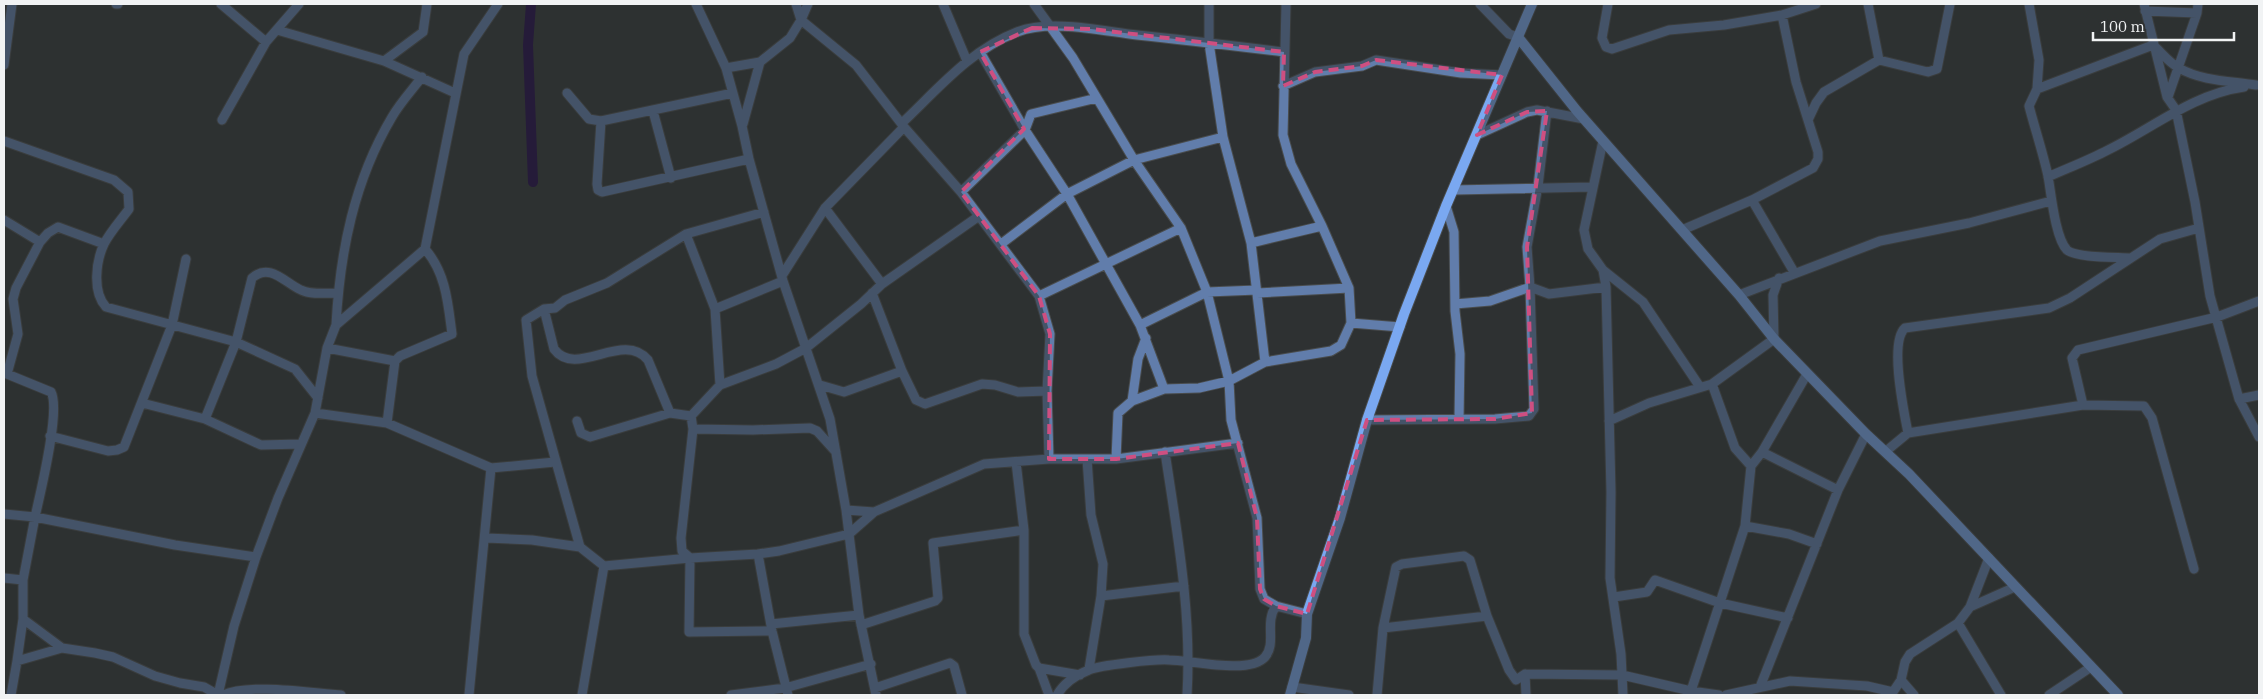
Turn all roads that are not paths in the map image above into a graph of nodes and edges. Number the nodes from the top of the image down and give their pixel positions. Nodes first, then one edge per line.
1 (12, 4) edge
2 (221, 4) edge
3 (298, 4) edge
4 (427, 4) edge
5 (498, 4) edge
6 (698, 4) edge
7 (796, 4) edge
8 (808, 4) edge
9 (943, 4) edge
10 (1034, 4) edge
11 (1209, 4) edge
12 (1286, 4) edge
13 (1480, 4) edge
14 (1532, 4) edge
15 (1608, 4) edge
16 (1816, 4) edge
17 (1868, 4) edge
18 (1950, 4) edge
19 (2029, 4) edge
20 (2144, 7) edge
21 (2197, 8) edge
22 (1782, 14) junction
23 (801, 20) junction
24 (1052, 27) junction
25 (277, 30) junction
26 (1518, 37) junction
27 (266, 42) junction
28 (1209, 43) junction
29 (2153, 45) junction
30 (980, 52) junction
31 (1284, 52) junction
32 (1879, 60) junction
33 (384, 61) junction
34 (967, 61) junction
35 (760, 62) junction
36 (4, 65) edge
37 (726, 68) junction
38 (2178, 68) junction
39 (1502, 75) junction
40 (422, 77) junction
41 (2258, 85) edge
42 (1283, 86) junction
43 (2037, 88) junction
44 (733, 92) junction
45 (455, 93) junction
46 (567, 93) dead end
47 (2167, 97) junction
48 (1097, 98) junction
49 (2176, 110) junction
50 (654, 111) junction
51 (1547, 111) junction
52 (1584, 119) junction
53 (222, 120) dead end
54 (1808, 120) junction
55 (601, 121) junction
56 (903, 125) junction
57 (742, 126) junction
58 (1025, 130) junction
59 (1477, 135) junction
60 (1223, 137) junction
61 (4, 141) edge
62 (1603, 141) junction
63 (749, 159) junction
64 (1134, 160) junction
65 (2048, 177) junction
66 (671, 178) junction
67 (1538, 186) junction
68 (1592, 186) junction
69 (1454, 190) junction
70 (961, 192) junction
71 (1067, 194) junction
72 (1752, 200) junction
73 (2051, 201) junction
74 (1446, 206) junction
75 (824, 208) junction
76 (764, 212) junction
77 (979, 216) junction
78 (4, 220) edge
79 (1322, 226) junction
80 (1181, 228) junction
81 (2199, 228) junction
82 (1682, 230) junction
83 (686, 234) junction
84 (40, 242) junction
85 (1252, 243) junction
86 (104, 244) junction
87 (1002, 244) junction
88 (424, 249) junction
89 (2130, 258) junction
90 (186, 259) dead end
91 (1105, 265) junction
92 (1603, 270) junction
93 (1794, 272) junction
94 (783, 278) junction
95 (1779, 278) junction
96 (882, 284) junction
97 (1530, 287) junction
98 (1606, 287) junction
99 (1349, 288) junction
100 (1207, 292) junction
101 (1257, 292) junction
102 (338, 293) junction
103 (872, 293) junction
104 (1740, 295) junction
105 (1039, 296) junction
106 (2259, 301) edge
107 (1455, 304) junction
108 (544, 309) junction
109 (715, 309) junction
110 (2216, 317) junction
111 (1351, 323) junction
112 (172, 325) junction
113 (1140, 325) junction
114 (336, 326) junction
115 (1400, 327) junction
116 (1146, 338) junction
117 (1774, 339) junction
118 (236, 342) junction
119 (327, 348) junction
120 (806, 348) junction
121 (395, 360) junction
122 (1265, 362) junction
123 (902, 370) junction
124 (1807, 374) junction
125 (1229, 381) junction
126 (1712, 384) junction
127 (720, 385) junction
128 (820, 385) junction
129 (1700, 387) junction
130 (1164, 389) junction
131 (1047, 391) junction
132 (2259, 395) edge
133 (318, 398) junction
134 (2239, 399) junction
135 (1132, 401) junction
136 (142, 403) junction
137 (2083, 406) junction
138 (314, 413) junction
139 (670, 413) junction
140 (691, 416) junction
141 (205, 419) junction
142 (1459, 419) junction
143 (1367, 420) junction
144 (577, 421) dead end
145 (1609, 422) junction
146 (387, 423) junction
147 (693, 429) junction
148 (1908, 433) junction
149 (1866, 434) junction
150 (50, 436) junction
151 (2259, 437) edge
152 (1238, 443) junction
153 (301, 444) junction
154 (1165, 452) junction
155 (1762, 452) junction
156 (1885, 452) junction
157 (837, 453) junction
158 (1087, 458) junction
159 (1049, 459) junction
160 (1116, 459) junction
161 (555, 462) junction
162 (1016, 462) junction
163 (1752, 466) junction
164 (491, 468) junction
165 (1838, 490) junction
166 (846, 510) junction
167 (874, 512) junction
168 (4, 514) edge
169 (35, 516) junction
170 (1745, 526) junction
171 (1024, 530) junction
172 (849, 534) junction
173 (486, 538) junction
174 (1817, 544) junction
175 (580, 547) junction
176 (758, 554) junction
177 (256, 557) junction
178 (690, 558) junction
179 (1989, 558) junction
180 (604, 566) junction
181 (2194, 569) dead end
182 (4, 578) edge
183 (23, 580) junction
184 (1184, 586) junction
185 (2015, 587) junction
186 (1101, 596) junction
187 (1614, 597) junction
188 (1720, 603) junction
189 (1276, 606) junction
190 (1970, 607) junction
191 (1307, 614) junction
192 (859, 615) junction
193 (1487, 616) junction
194 (1788, 618) junction
195 (23, 619) junction
196 (1958, 623) junction
197 (861, 625) junction
198 (772, 627) junction
199 (1383, 628) junction
200 (62, 648) junction
201 (17, 661) junction
202 (1189, 662) junction
203 (871, 664) junction
204 (2091, 667) junction
205 (1039, 668) junction
206 (1089, 670) junction
207 (1525, 674) junction
208 (1622, 675) junction
209 (1081, 676) junction
210 (1901, 680) junction
211 (1760, 687) junction
212 (1291, 691) edge
213 (1690, 691) junction
214 (786, 692) edge
215 (876, 692) edge
216 (1892, 694) edge
217 (11, 695) edge
218 (218, 695) edge
219 (223, 695) edge
220 (341, 695) edge
221 (469, 695) edge
222 (582, 695) edge
223 (731, 695) edge
224 (962, 695) edge
225 (1048, 695) edge
226 (1057, 695) edge
227 (1187, 695) edge
228 (1348, 695) edge
229 (1377, 695) edge
230 (1526, 695) edge
231 (1623, 695) edge
232 (1719, 695) edge
233 (1726, 695) edge
234 (1914, 695) edge
235 (2001, 695) edge
236 (2049, 695) edge
237 (2118, 695) edge

1 - 36 street
2 - 27 street
3 - 25 street
4 - 33 street
5 - 45 street
6 - 37 street
7 - 23 street
8 - 23 street
9 - 34 street
10 - 24 street
11 - 28 street
12 - 31 street
13 - 26 street
14 - 26 street
15 - 22 street
16 - 22 street
17 - 32 street
18 - 32 street
19 - 43 street
20 - 21 street
20 - 29 street
21 - 38 street
22 - 54 street
23 - 35 street
23 - 56 street
24 - 28 street
24 - 30 street
24 - 48 street
25 - 27 street
25 - 33 street
26 - 39 street
26 - 52 street
27 - 53 street
28 - 31 street
28 - 60 street
29 - 38 street
29 - 43 street
29 - 47 street
30 - 34 street
30 - 58 street
31 - 42 street
32 - 54 street
33 - 40 street
34 - 56 street
35 - 37 street
35 - 57 street
37 - 44 street
38 - 41 street
38 - 47 street
39 - 42 street
39 - 59 street
40 - 45 street
40 - 102 street
41 - 49 street
42 - 79 street
43 - 65 street
44 - 50 street
44 - 57 street
45 - 88 street
46 - 55 street
47 - 49 street
48 - 58 street
48 - 64 street
49 - 65 street
49 - 81 street
50 - 55 street
50 - 66 street
51 - 52 street
51 - 59 street
51 - 67 street
52 - 62 street
54 - 72 street
55 - 66 street
56 - 70 street
56 - 75 street
57 - 63 street
58 - 70 street
58 - 71 street
59 - 69 street
60 - 64 street
60 - 85 street
61 - 86 street
62 - 68 street
62 - 82 street
63 - 66 street
63 - 76 street
64 - 71 street
64 - 80 street
65 - 73 street
67 - 68 street
67 - 69 street
67 - 97 street
68 - 92 street
69 - 74 street
70 - 77 street
71 - 87 street
71 - 91 street
72 - 82 street
72 - 93 street
73 - 89 street
73 - 93 street
74 - 107 street
74 - 115 street
75 - 94 street
75 - 96 street
76 - 83 street
76 - 94 street
77 - 87 street
77 - 96 street
78 - 84 street
79 - 85 street
79 - 99 street
80 - 91 street
80 - 100 street
81 - 89 street
81 - 110 street
82 - 104 street
83 - 108 street
83 - 109 street
84 - 86 street
84 - 150 street
85 - 101 street
86 - 112 street
87 - 105 street
88 - 114 street
88 - 121 street
89 - 148 street
90 - 112 street
91 - 105 street
91 - 113 street
92 - 98 street
92 - 129 street
93 - 95 street
94 - 109 street
94 - 120 street
95 - 104 street
95 - 117 street
96 - 103 street
97 - 98 street
97 - 107 street
97 - 142 street
98 - 145 street
99 - 101 street
99 - 111 street
100 - 101 street
100 - 113 street
100 - 125 street
101 - 122 street
102 - 114 street
102 - 118 street
103 - 120 street
103 - 123 street
104 - 117 street
105 - 131 street
106 - 110 street
107 - 142 street
108 - 139 street
108 - 161 street
109 - 127 street
110 - 134 street
110 - 137 street
111 - 115 street
111 - 122 street
112 - 118 street
112 - 136 street
113 - 116 street
114 - 119 street
115 - 143 street
116 - 130 street
116 - 135 street
117 - 124 street
117 - 126 street
118 - 133 street
118 - 141 street
119 - 121 street
119 - 133 street
120 - 127 street
120 - 128 street
121 - 146 street
122 - 125 street
123 - 128 street
123 - 131 street
124 - 149 street
124 - 155 street
125 - 130 street
125 - 152 street
126 - 129 street
126 - 163 street
127 - 140 street
128 - 157 street
129 - 145 street
130 - 135 street
131 - 159 street
132 - 134 street
133 - 138 street
134 - 151 street
135 - 160 street
136 - 141 street
136 - 150 street
137 - 148 street
137 - 181 street
138 - 146 street
138 - 153 street
139 - 140 street
139 - 144 street
140 - 147 street
141 - 153 street
142 - 143 street
143 - 191 street
145 - 187 street
146 - 164 street
147 - 157 street
147 - 178 street
148 - 156 street
149 - 156 street
149 - 165 street
150 - 169 street
152 - 154 street
152 - 189 street
153 - 177 street
154 - 160 street
154 - 184 street
155 - 163 street
155 - 165 street
156 - 179 street
157 - 166 street
158 - 159 street
158 - 160 street
158 - 186 street
159 - 162 street
161 - 164 street
161 - 175 street
162 - 167 street
162 - 171 street
163 - 170 street
164 - 173 street
165 - 174 street
166 - 167 street
166 - 172 street
167 - 172 street
168 - 169 street
169 - 177 street
169 - 183 street
170 - 174 street
170 - 188 street
171 - 197 street
171 - 205 street
172 - 176 street
172 - 192 street
173 - 175 street
173 - 221 street
174 - 194 street
175 - 180 street
176 - 178 street
176 - 198 street
177 - 218 street
178 - 180 street
178 - 198 street
179 - 185 street
179 - 190 street
180 - 222 street
182 - 183 street
183 - 195 street
184 - 186 street
184 - 202 street
185 - 190 street
185 - 204 street
186 - 206 street
187 - 188 street
187 - 208 street
188 - 194 street
188 - 213 street
189 - 191 street
189 - 202 street
190 - 196 street
191 - 212 street
192 - 197 street
192 - 198 street
193 - 199 street
193 - 199 street
193 - 207 street
194 - 211 street
195 - 200 street
195 - 201 street
196 - 210 street
196 - 235 street
197 - 203 street
198 - 214 street
199 - 229 street
200 - 201 street
200 - 218 street
201 - 217 street
202 - 206 street
202 - 227 street
203 - 214 street
203 - 215 street
204 - 236 street
204 - 237 street
205 - 209 street
205 - 225 street
206 - 209 street
207 - 208 street
207 - 230 street
208 - 213 street
208 - 231 street
209 - 226 street
210 - 216 street
210 - 234 street
211 - 216 street
211 - 233 street
212 - 228 street
213 - 232 street
214 - 223 street
215 - 224 street
219 - 220 street

